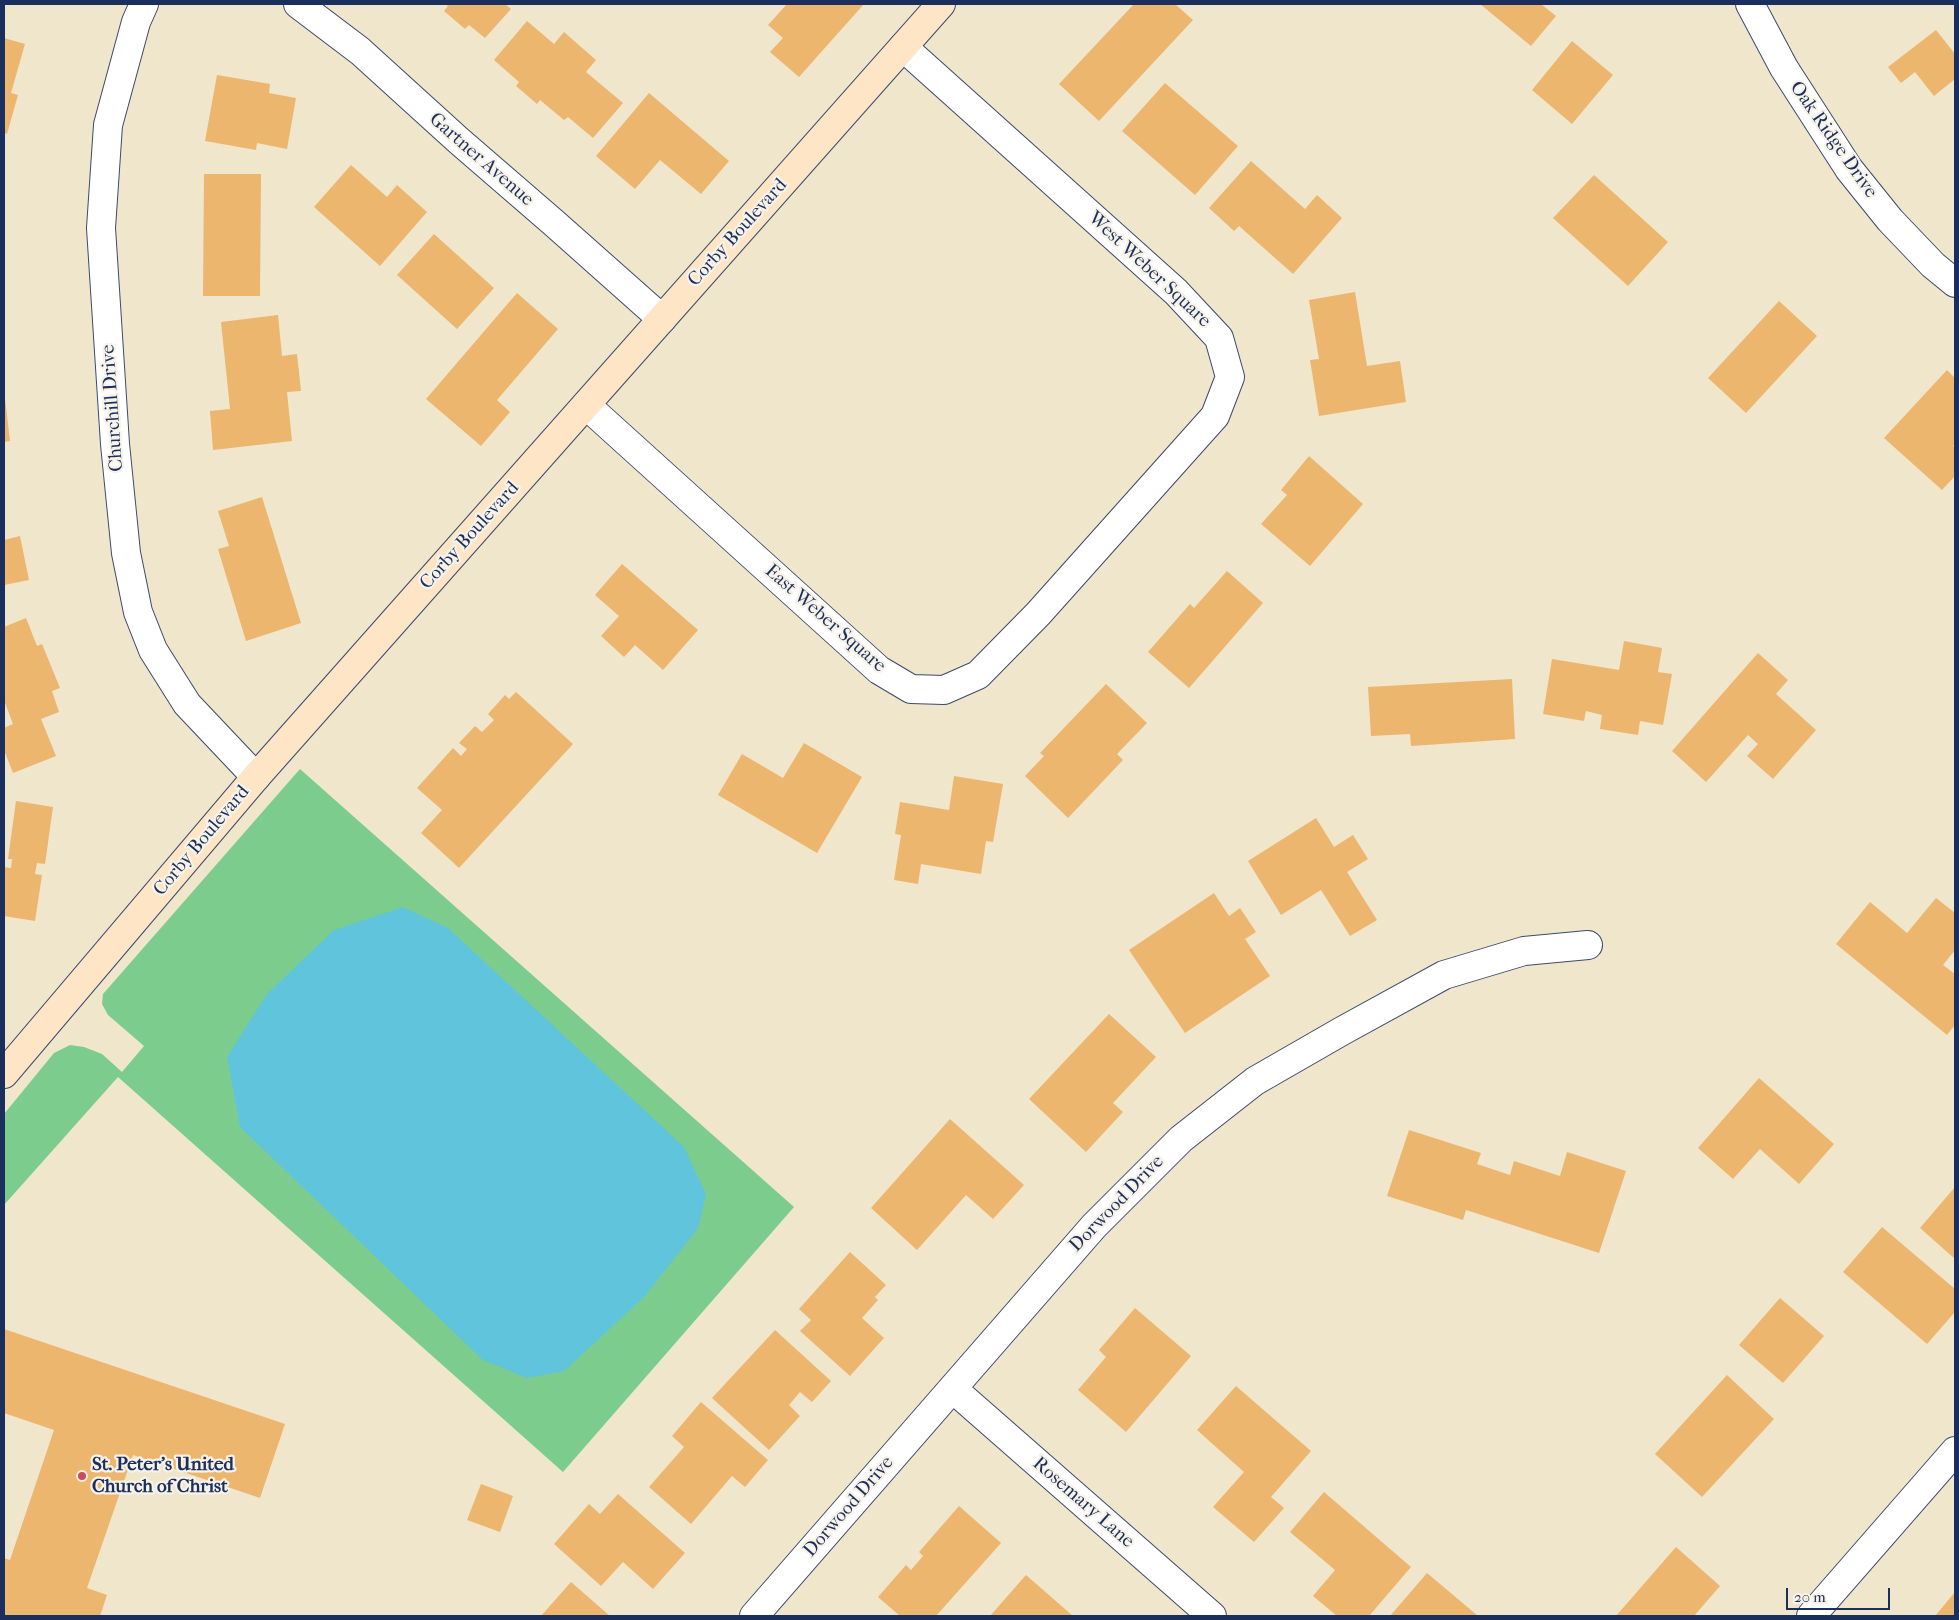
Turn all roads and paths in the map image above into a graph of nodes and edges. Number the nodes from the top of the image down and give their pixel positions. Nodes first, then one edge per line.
1 (144, 4) edge
2 (298, 4) edge
3 (941, 4) edge
4 (1752, 5) edge
5 (903, 47) junction
6 (1955, 283) edge
7 (662, 319) junction
8 (586, 406) junction
9 (1114, 529) joint
10 (256, 777) junction
11 (1588, 945) dead end
12 (4, 1074) edge
13 (953, 1389) junction
14 (1955, 1451) edge
15 (754, 1616) edge
16 (1212, 1616) edge
17 (1811, 1616) edge

1 - 10 street, Churchill Drive
2 - 7 street, Gartner Avenue
3 - 5 street, Corby Boulevard
4 - 6 street, Oak Ridge Drive
5 - 7 street, Corby Boulevard
5 - 9 street, West Weber Square
7 - 8 street, Corby Boulevard
8 - 9 street, East Weber Square
8 - 10 street, Corby Boulevard
10 - 12 street, Corby Boulevard
11 - 13 street, Dorwood Drive
13 - 15 street, Dorwood Drive
13 - 16 street, Rosemary Lane
14 - 17 street

